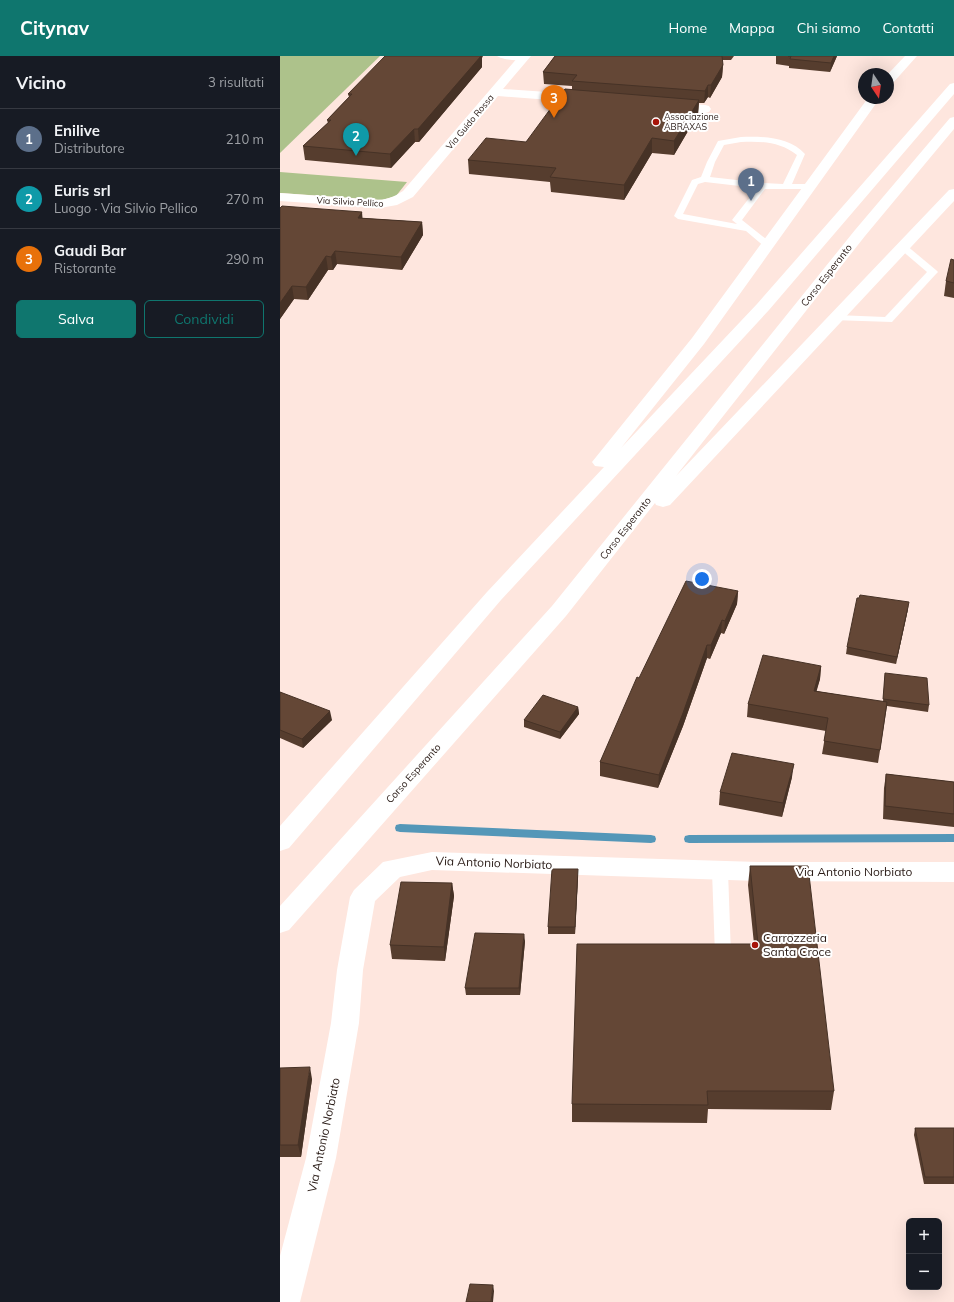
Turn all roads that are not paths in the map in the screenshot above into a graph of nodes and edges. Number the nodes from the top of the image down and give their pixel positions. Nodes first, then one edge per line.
1 (501, 56) edge
2 (912, 56) edge
3 (524, 57) edge
4 (894, 75) edge
5 (954, 87) edge
6 (495, 92) junction
7 (603, 100) edge
8 (870, 104) edge
9 (658, 105) edge
10 (706, 109) edge
11 (954, 121) edge
12 (705, 179) junction
13 (763, 186) junction
14 (414, 187) joint
15 (786, 187) junction
16 (809, 187) junction
17 (954, 193) edge
18 (280, 197) edge
19 (748, 229) junction
20 (768, 245) junction
21 (903, 247) junction
22 (836, 318) junction
23 (494, 596) junction
24 (559, 611) junction
25 (280, 842) edge
26 (720, 871) junction
27 (954, 872) edge
28 (280, 922) edge
29 (723, 955) edge
30 (284, 1302) edge

1 - 3 lane
2 - 4 main road
3 - 6 main road, Via Guido Rossa
5 - 23 main road
6 - 7 main road
6 - 14 main road, Via Guido Rossa
8 - 16 main road
9 - 10 main road
11 - 24 main road, Corso Esperanto
12 - 13 lane
12 - 15 lane
12 - 19 lane
13 - 15 lane
13 - 19 lane
14 - 18 main road, Via Silvio Pellico
15 - 16 lane
16 - 20 main road
17 - 21 main road
19 - 20 lane
20 - 23 main road
21 - 22 main road
21 - 22 lane
22 - 24 main road
23 - 25 main road
24 - 28 main road, Corso Esperanto
26 - 27 main road, Via Antonio Norbiato
26 - 29 lane
26 - 30 main road, Via Antonio Norbiato

